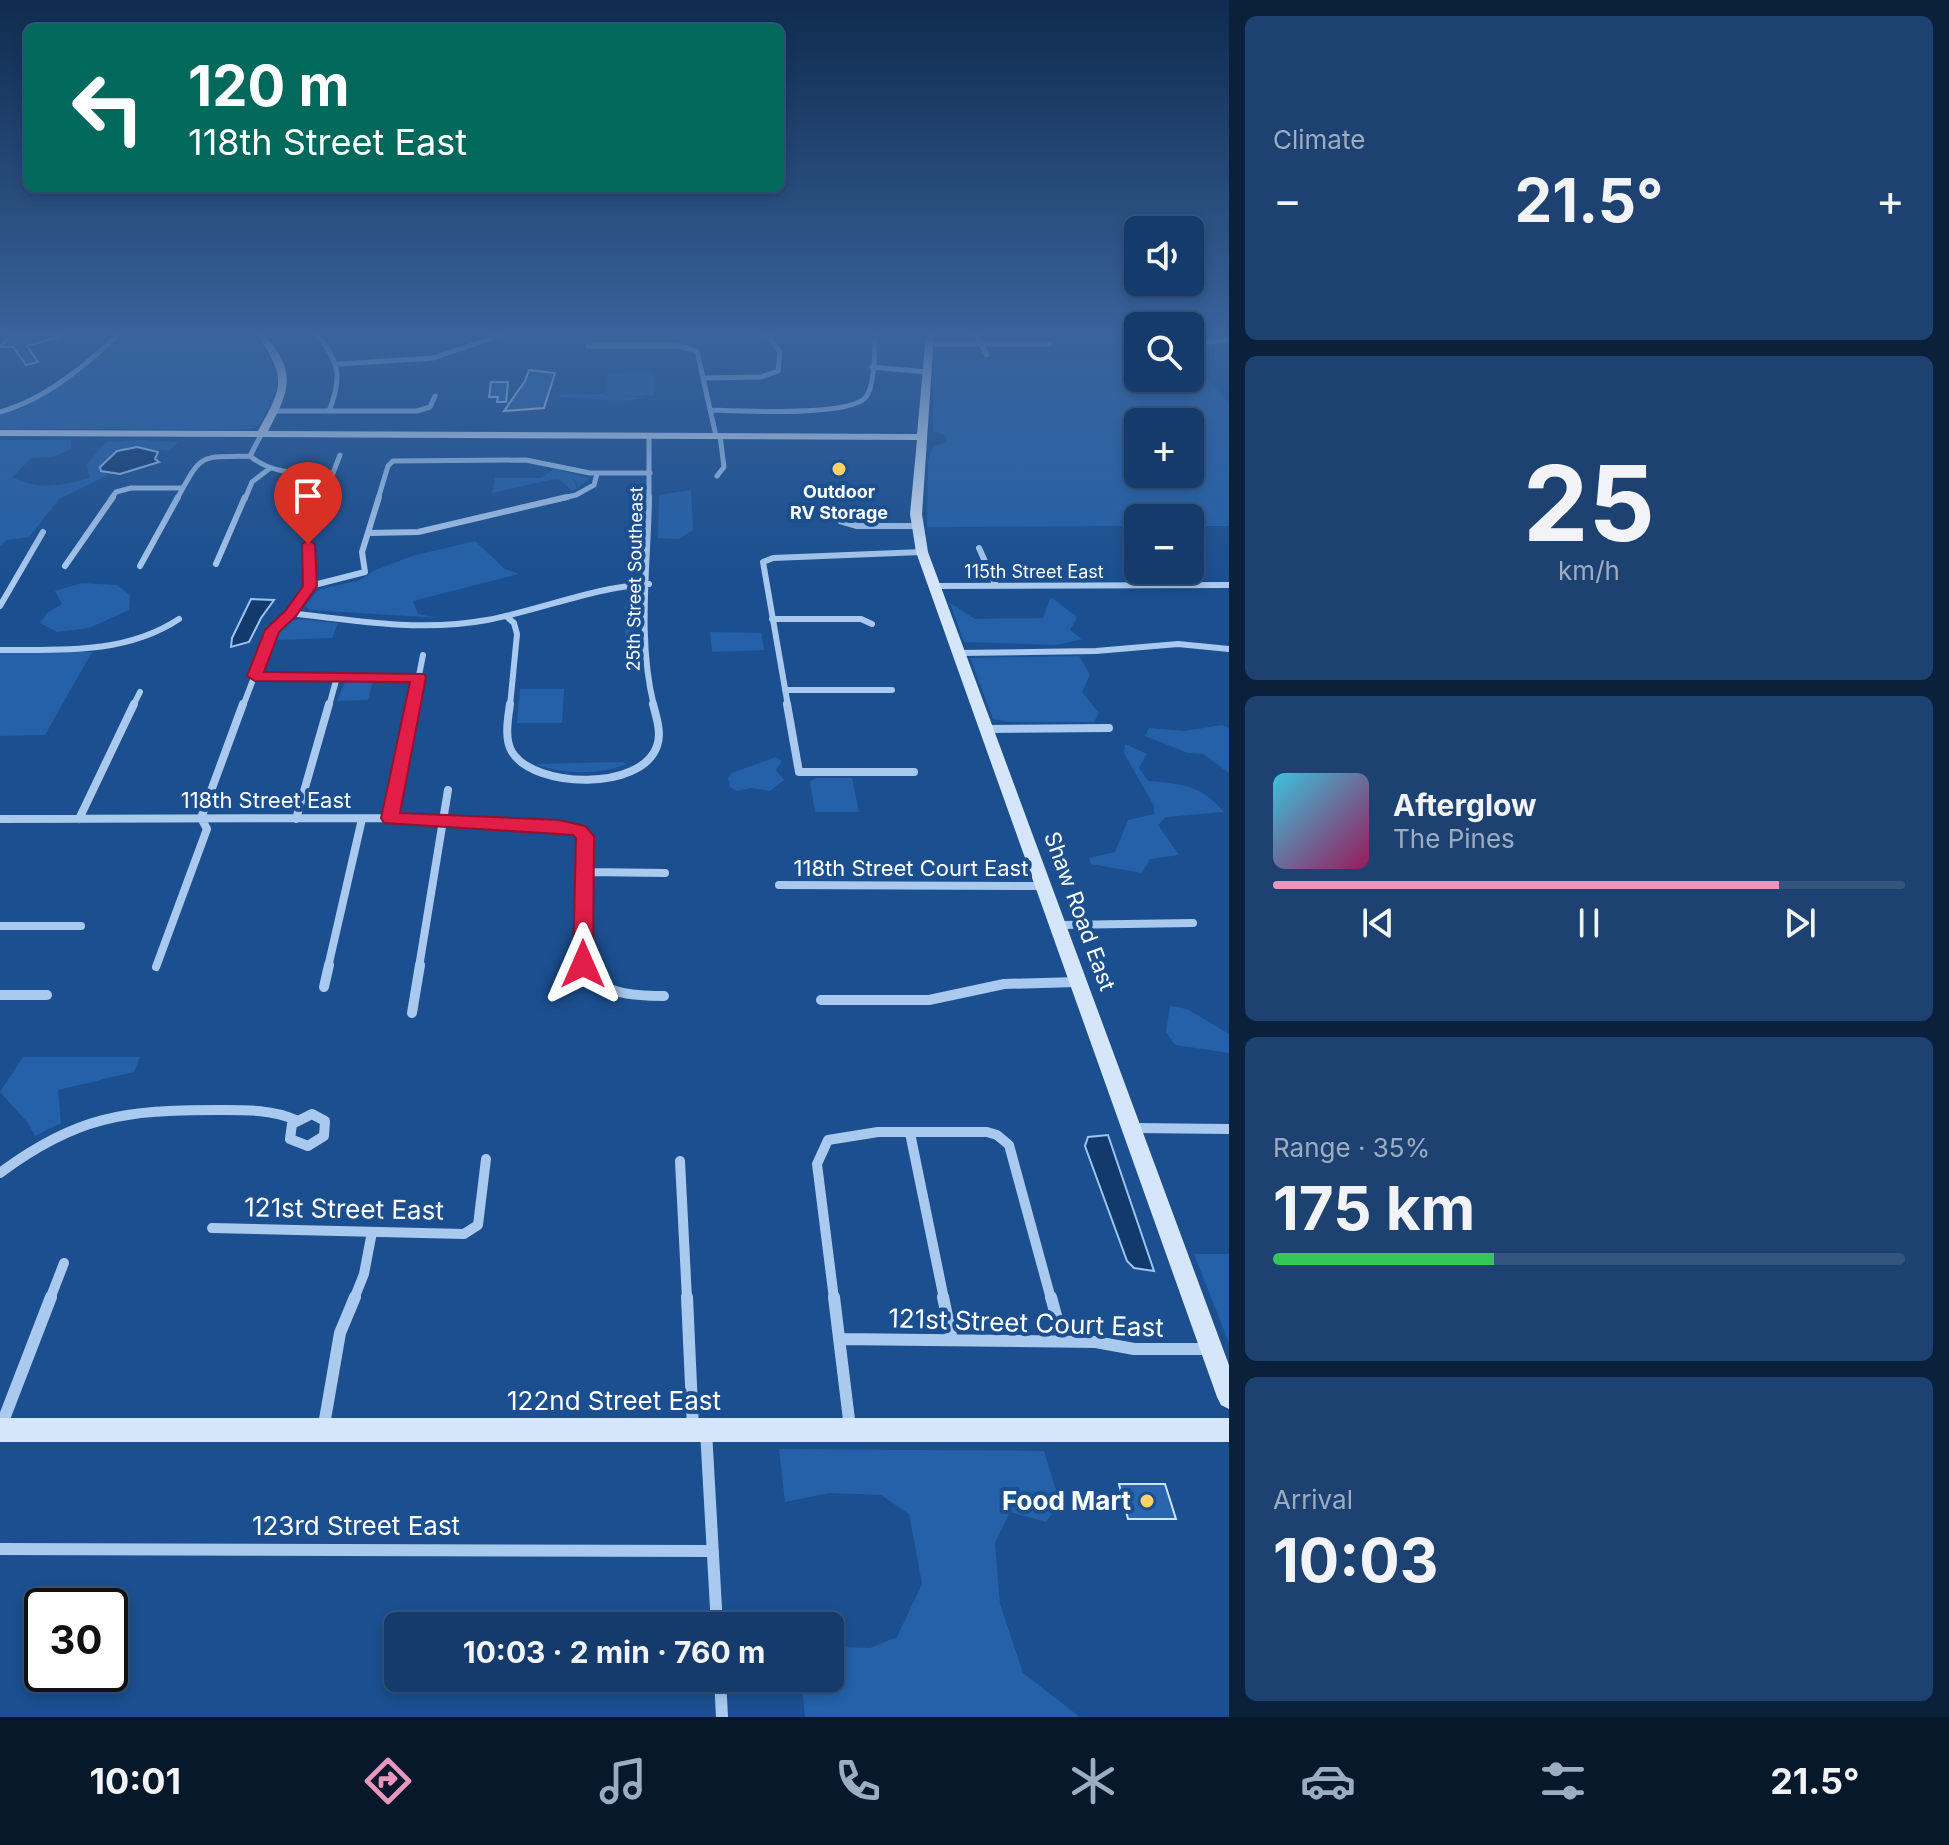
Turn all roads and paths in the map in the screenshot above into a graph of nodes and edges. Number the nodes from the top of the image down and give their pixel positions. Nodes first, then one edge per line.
1 (272, 415) edge
2 (712, 415) edge
3 (923, 415) edge
4 (0, 433) edge
5 (262, 433) junction
6 (649, 436) junction
7 (718, 436) junction
8 (921, 437) junction
9 (340, 455) dead end
10 (250, 456) junction
11 (269, 469) junction
12 (333, 473) junction
13 (650, 473) junction
14 (597, 474) junction
15 (717, 476) dead end
16 (182, 488) junction
17 (840, 521) dead end
18 (917, 526) junction
19 (43, 532) dead end
20 (368, 533) junction
21 (979, 548) dead end
22 (922, 552) junction
23 (216, 564) dead end
24 (65, 566) dead end
25 (140, 566) dead end
26 (649, 584) junction
27 (310, 586) junction
28 (936, 586) junction
29 (996, 586) junction
30 (1228, 586) edge
31 (0, 606) edge
32 (291, 613) junction
33 (506, 616) junction
34 (179, 619) dead end
35 (772, 619) junction
36 (872, 624) dead end
37 (1229, 649) edge
38 (0, 650) edge
39 (958, 653) junction
40 (423, 655) dead end
41 (255, 676) junction
42 (337, 677) junction
43 (418, 677) junction
44 (785, 690) junction
45 (892, 690) dead end
46 (140, 692) dead end
47 (1109, 728) dead end
48 (987, 729) junction
49 (914, 772) dead end
50 (448, 790) dead end
51 (201, 818) junction
52 (390, 818) junction
53 (0, 819) edge
54 (79, 819) junction
55 (296, 819) junction
56 (362, 819) junction
57 (442, 820) junction
58 (586, 872) junction
59 (665, 873) dead end
60 (779, 885) dead end
61 (1044, 886) junction
62 (1193, 923) dead end
63 (1059, 925) junction
64 (0, 926) edge
65 (81, 926) dead end
66 (156, 968) dead end
67 (1079, 982) junction
68 (324, 987) dead end
69 (0, 995) edge
70 (47, 995) dead end
71 (664, 996) dead end
72 (821, 1000) dead end
73 (412, 1013) dead end
74 (296, 1120) dead end
75 (1133, 1128) junction
76 (1229, 1129) edge
77 (910, 1133) junction
78 (486, 1159) dead end
79 (680, 1161) dead end
80 (0, 1173) edge
81 (212, 1228) dead end
82 (372, 1232) junction
83 (64, 1263) dead end
84 (839, 1339) junction
85 (952, 1340) junction
86 (1063, 1341) junction
87 (1212, 1349) junction
88 (1229, 1397) edge
89 (0, 1429) edge
90 (699, 1429) junction
91 (851, 1429) junction
92 (323, 1430) junction
93 (1229, 1430) edge
94 (0, 1549) edge
95 (713, 1551) junction
96 (716, 1612) edge
97 (721, 1692) edge
98 (722, 1717) edge

1 - 5 main road
2 - 7 street
3 - 8 main road, Shaw Road East
4 - 5 main road
5 - 6 main road
5 - 10 street
6 - 7 main road
6 - 13 street, 25th Street Southeast
7 - 8 main road
7 - 15 street
8 - 18 main road, Shaw Road East
9 - 12 street
10 - 11 street
10 - 16 street
11 - 12 street
11 - 23 street
12 - 27 street
13 - 14 street
13 - 26 street, 25th Street Southeast
14 - 20 street
14 - 20 street
16 - 24 street
16 - 25 street
17 - 18 street
18 - 22 main road, Shaw Road East
19 - 31 street
20 - 27 street
21 - 29 street
22 - 28 main road, Shaw Road East
22 - 35 street
26 - 33 street
26 - 33 street, 25th Street Southeast
27 - 32 street
28 - 29 street, 115th Street East
28 - 39 main road, Shaw Road East
29 - 30 street, 115th Street East
32 - 33 street
32 - 41 street
34 - 38 street
35 - 36 street
35 - 44 street
37 - 39 street
39 - 48 main road, Shaw Road East
40 - 43 street
41 - 42 street
41 - 51 street
42 - 43 street
42 - 55 street
43 - 52 street
44 - 45 street
44 - 49 street
46 - 54 street
47 - 48 street
48 - 61 main road, Shaw Road East
50 - 57 street
51 - 54 street, 118th Street East
51 - 55 street, 118th Street East
51 - 66 street
52 - 56 street, 118th Street East
52 - 57 street, 118th Street East
53 - 54 street, 118th Street East
55 - 56 street, 118th Street East
56 - 68 street
57 - 58 street, 118th Street East
57 - 73 street
58 - 59 street
58 - 71 street
60 - 61 street, 118th Street Court East
61 - 63 main road, Shaw Road East
62 - 63 street
63 - 67 main road, Shaw Road East
64 - 65 street
67 - 72 street
67 - 75 main road, Shaw Road East
69 - 70 street
74 - 80 street
75 - 76 street
75 - 87 main road, Shaw Road East
77 - 84 street
77 - 85 street
77 - 86 street
78 - 82 street, 121st Street East
79 - 90 street
81 - 82 street, 121st Street East
82 - 92 street
83 - 89 street
84 - 85 street, 121st Street Court East
84 - 91 street
85 - 86 street, 121st Street Court East
86 - 87 street, 121st Street Court East
87 - 88 main road, Shaw Road East
89 - 92 main road, 122nd Street East
90 - 91 main road, 122nd Street East
90 - 92 main road, 122nd Street East
90 - 95 street
91 - 93 main road, 122nd Street East
94 - 95 street, 123rd Street East
95 - 96 street
97 - 98 street

